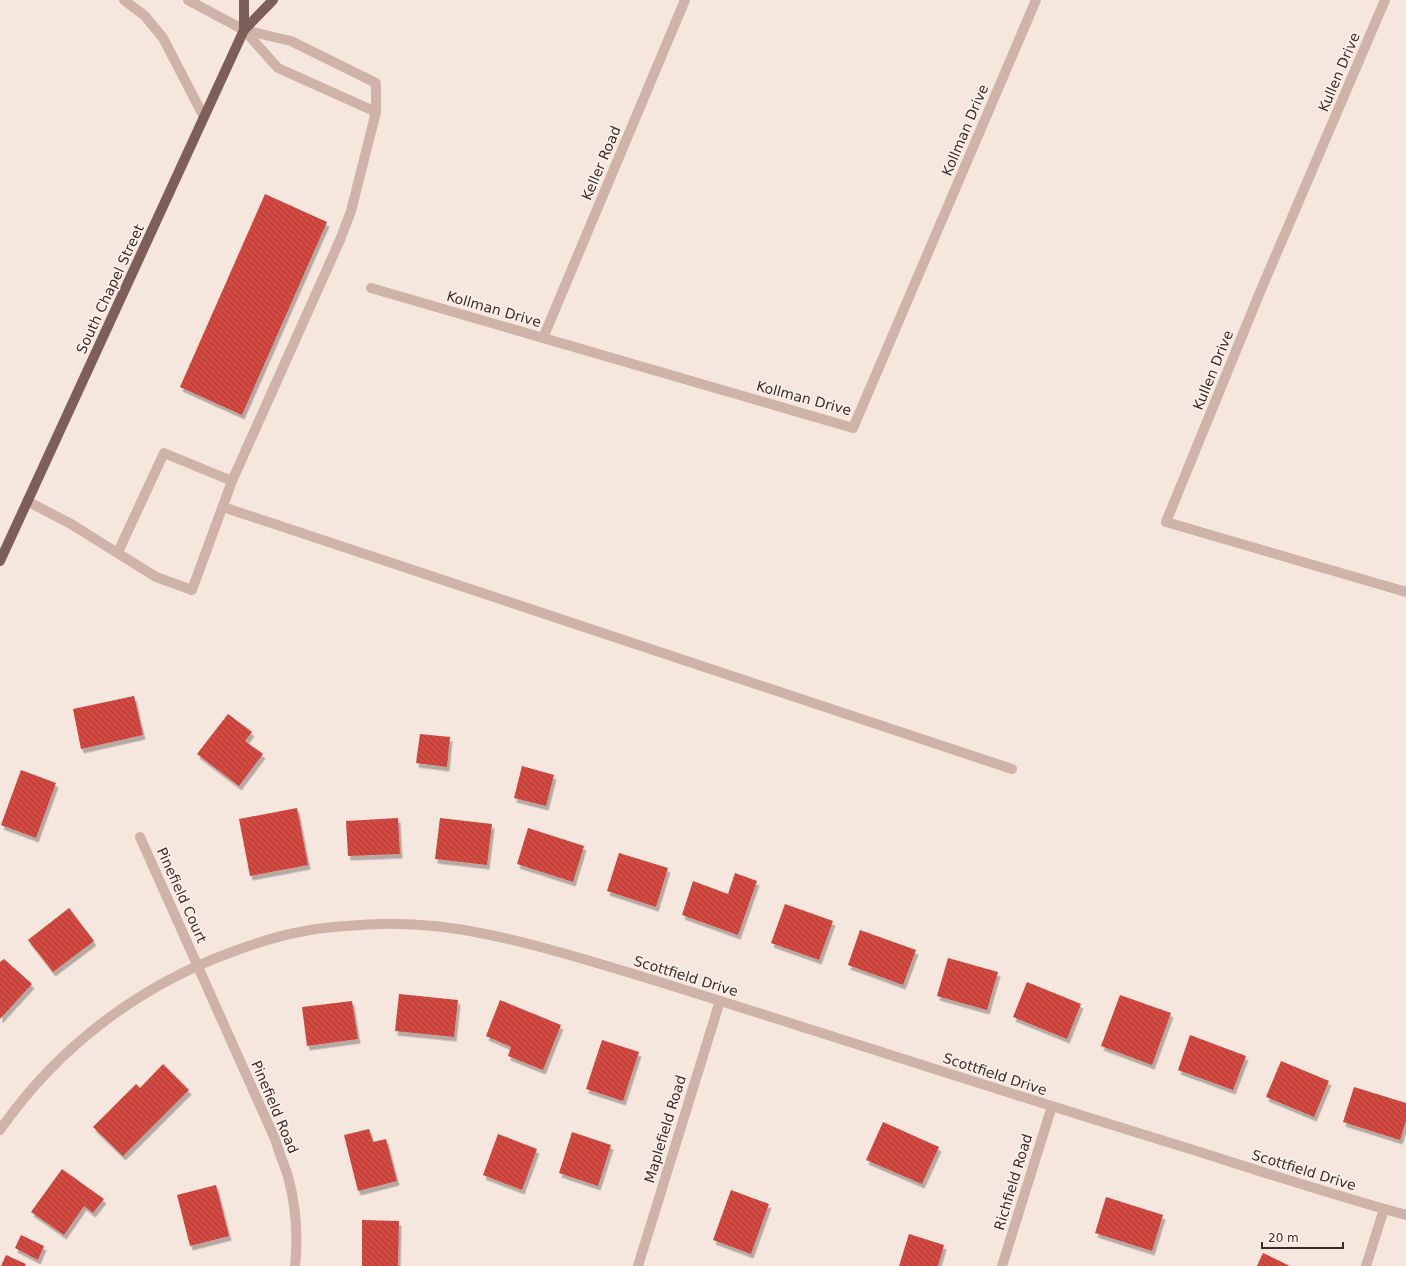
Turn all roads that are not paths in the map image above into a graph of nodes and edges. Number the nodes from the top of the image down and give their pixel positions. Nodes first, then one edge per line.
1 (124, 0) edge
2 (188, 0) edge
3 (244, 0) edge
4 (273, 0) edge
5 (685, 0) edge
6 (1036, 0) edge
7 (1385, 0) edge
8 (244, 30) junction
9 (376, 112) junction
10 (204, 117) junction
11 (371, 288) dead end
12 (543, 338) junction
13 (232, 481) junction
14 (27, 501) junction
15 (223, 507) junction
16 (118, 552) junction
17 (0, 561) edge
18 (1406, 592) edge
19 (1012, 769) dead end
20 (140, 837) dead end
21 (198, 966) junction
22 (720, 1001) junction
23 (1052, 1106) junction
24 (0, 1130) edge
25 (1384, 1209) junction
26 (1406, 1215) edge
27 (295, 1266) edge
28 (638, 1266) edge
29 (1002, 1266) edge
30 (1366, 1266) edge

1 - 10 street
2 - 8 street
3 - 8 main road, South Chapel Street
4 - 8 main road, South Chapel Street
5 - 12 street, Keller Road
6 - 12 street, Kollman Drive
7 - 18 street, Kullen Drive
8 - 9 street
8 - 9 street
8 - 10 main road, South Chapel Street
9 - 13 street
10 - 14 main road, South Chapel Street
11 - 12 street, Kollman Drive
13 - 15 street
13 - 16 street
14 - 16 street
14 - 17 main road, South Chapel Street
15 - 16 street
15 - 19 street
20 - 21 street, Pinefield Court
21 - 22 street, Scottfield Drive
21 - 24 street, Scottfield Drive
21 - 27 street, Pinefield Road
22 - 23 street, Scottfield Drive
22 - 28 street, Maplefield Road
23 - 25 street, Scottfield Drive
23 - 29 street, Richfield Road
25 - 26 street, Scottfield Drive
25 - 30 street

